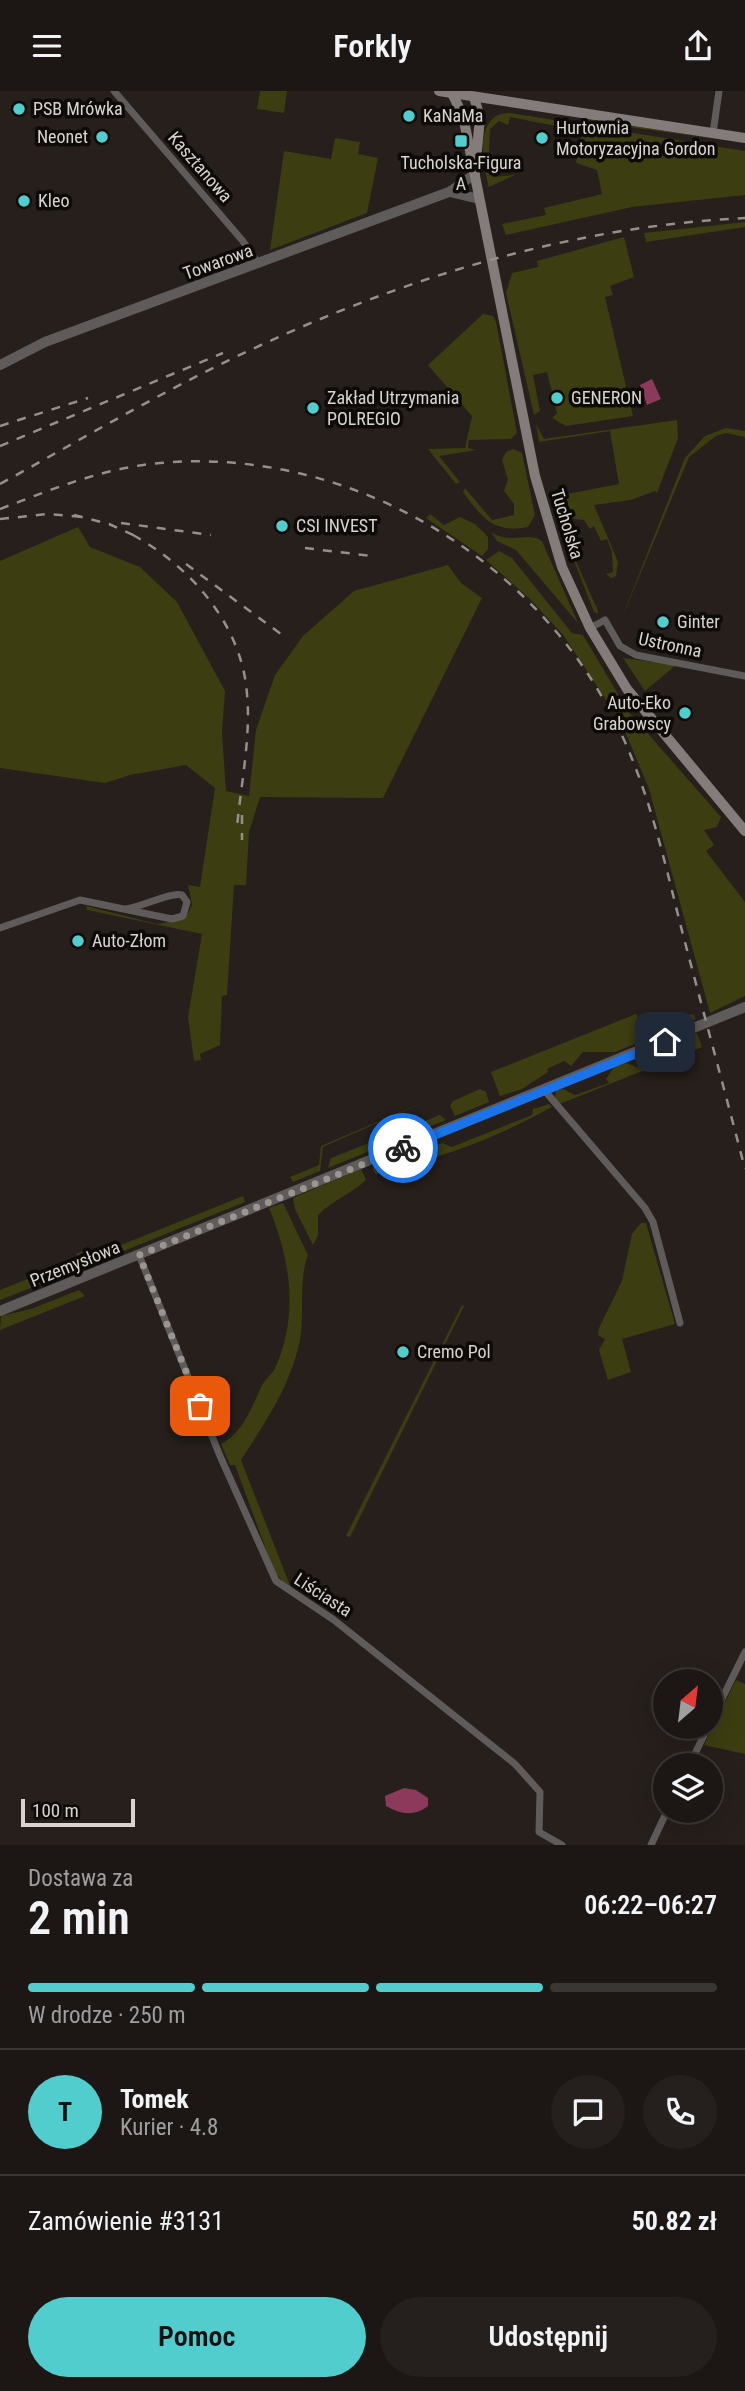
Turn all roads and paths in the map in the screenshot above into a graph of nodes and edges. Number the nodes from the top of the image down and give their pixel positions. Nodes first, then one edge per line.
1 (114, 91) edge
2 (439, 91) edge
3 (719, 91) edge
4 (452, 93) junction
5 (474, 97) junction
6 (497, 101) junction
7 (463, 116) junction
8 (480, 118) junction
9 (713, 133) junction
10 (745, 138) edge
11 (475, 174) junction
12 (449, 192) junction
13 (479, 199) junction
14 (259, 264) junction
15 (0, 365) edge
16 (590, 628) junction
17 (745, 676) edge
18 (745, 831) edge
19 (126, 909) junction
20 (0, 928) edge
21 (745, 1007) edge
22 (545, 1091) junction
23 (139, 1255) junction
24 (0, 1311) edge
25 (680, 1323) dead end
26 (745, 1652) edge
27 (723, 1697) edge
28 (661, 1823) edge
29 (562, 1845) edge
30 (651, 1845) edge

1 - 14 street, Kasztanowa
2 - 4 main road
3 - 9 street
4 - 5 main road
4 - 7 main road, Tucholska
5 - 6 main road
5 - 7 main road
5 - 8 main road, Tucholska
6 - 8 main road
6 - 9 main road
7 - 11 main road, Tucholska
8 - 11 main road, Tucholska
9 - 10 main road
11 - 12 street, Towarowa
11 - 13 main road, Tucholska
12 - 13 street
12 - 14 street, Towarowa
13 - 16 main road, Tucholska
14 - 15 street, Towarowa
16 - 17 street, Ustronna
16 - 18 main road, Tucholska
19 - 19 street
19 - 20 street
21 - 22 street, Przemysłowa
22 - 23 street, Przemysłowa
22 - 25 street
23 - 24 street, Przemysłowa
23 - 29 street, Liściasta
26 - 27 street
28 - 30 street

